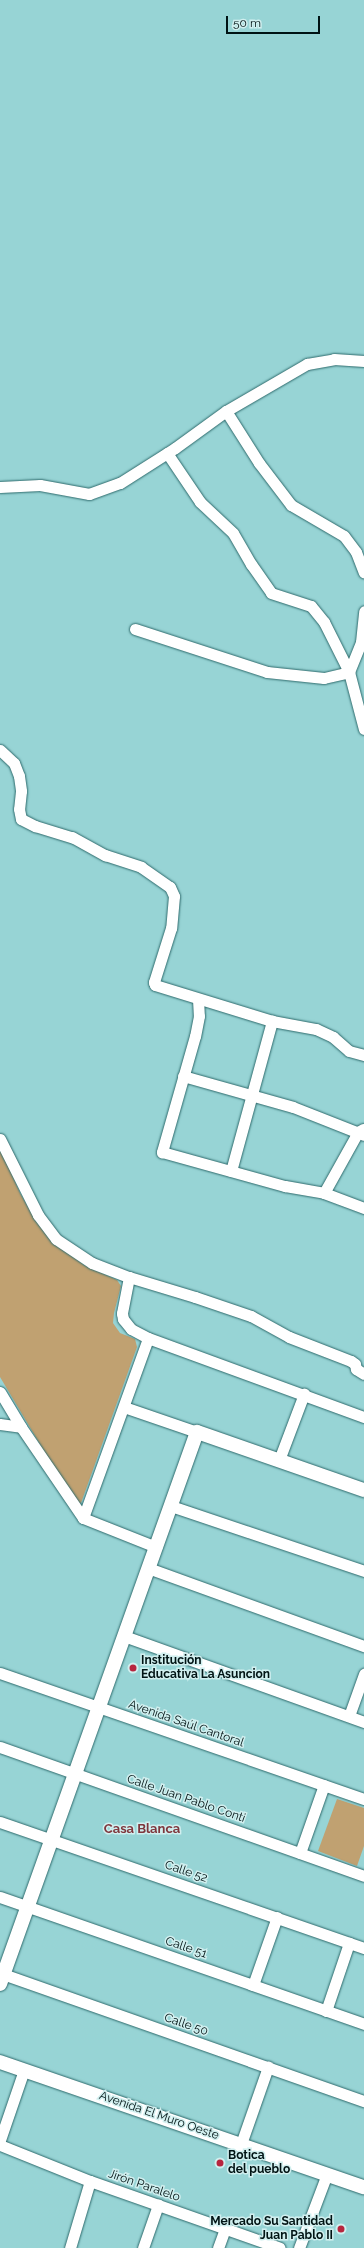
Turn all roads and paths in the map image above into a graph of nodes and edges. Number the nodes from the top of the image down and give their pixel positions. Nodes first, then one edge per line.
1 (364, 361) edge
2 (226, 411) junction
3 (167, 453) junction
4 (0, 487) edge
5 (364, 573) edge
6 (364, 611) edge
7 (135, 629) dead end
8 (349, 672) junction
9 (364, 730) edge
10 (0, 750) edge
11 (198, 999) junction
12 (272, 1021) junction
13 (364, 1055) edge
14 (183, 1076) junction
15 (251, 1095) junction
16 (362, 1132) edge
17 (0, 1139) edge
18 (231, 1171) junction
19 (324, 1193) junction
20 (364, 1208) edge
21 (129, 1277) junction
22 (148, 1338) junction
23 (364, 1374) edge
24 (0, 1392) edge
25 (304, 1394) junction
26 (124, 1407) junction
27 (364, 1417) edge
28 (0, 1424) edge
29 (21, 1427) junction
30 (197, 1432) junction
31 (279, 1460) junction
32 (364, 1490) edge
33 (170, 1506) junction
34 (83, 1518) junction
35 (156, 1547) junction
36 (148, 1568) junction
37 (364, 1571) edge
38 (124, 1636) junction
39 (364, 1646) edge
40 (0, 1673) edge
41 (364, 1674) edge
42 (99, 1707) junction
43 (349, 1716) junction
44 (364, 1722) edge
45 (0, 1747) edge
46 (75, 1773) junction
47 (324, 1785) junction
48 (364, 1799) edge
49 (0, 1822) edge
50 (52, 1840) junction
51 (300, 1853) junction
52 (364, 1876) edge
53 (0, 1896) edge
54 (28, 1906) junction
55 (277, 1918) junction
56 (349, 1942) junction
57 (364, 1948) edge
58 (1, 1977) edge
59 (253, 1985) junction
60 (326, 2011) junction
61 (364, 2024) edge
62 (0, 2062) edge
63 (268, 2067) junction
64 (24, 2070) junction
65 (364, 2101) edge
66 (0, 2140) edge
67 (241, 2144) junction
68 (0, 2146) edge
69 (326, 2174) junction
70 (90, 2181) junction
71 (364, 2187) edge
72 (158, 2205) junction
73 (225, 2228) junction
74 (70, 2248) edge
75 (143, 2248) edge
76 (218, 2248) edge
77 (280, 2248) edge
78 (299, 2248) edge

1 - 2 street
2 - 3 street
2 - 5 street
3 - 4 street
3 - 8 street
6 - 8 street
7 - 8 street
8 - 9 street
10 - 11 street
11 - 12 street
11 - 14 street
12 - 13 street
12 - 15 street
14 - 15 street
14 - 18 street
15 - 16 street
15 - 18 street
16 - 19 street
17 - 21 street
18 - 19 street
19 - 20 street
21 - 22 street
21 - 23 street
22 - 25 street
22 - 26 street
24 - 29 street
25 - 27 street
25 - 31 street
26 - 30 street
26 - 34 street
28 - 29 street
29 - 34 street
30 - 31 street
30 - 33 street
31 - 32 street
33 - 35 street
33 - 37 street
34 - 35 street
35 - 36 street
36 - 38 street
36 - 39 street
38 - 42 street
38 - 43 street
40 - 42 street, Avenida Saúl Cantoral
41 - 43 street
42 - 46 street
42 - 47 street, Avenida Saúl Cantoral
43 - 44 street
45 - 46 street, Calle Juan Pablo Conti
46 - 50 street
46 - 51 street, Calle Juan Pablo Conti
47 - 48 street, Avenida Saúl Cantoral
47 - 51 street
49 - 50 street, Calle 52
50 - 54 street
50 - 55 street, Calle 52
51 - 52 street, Calle Juan Pablo Conti
53 - 54 street, Calle 51
54 - 58 street
54 - 59 street, Calle 51
55 - 56 street, Calle 52
55 - 59 street
56 - 57 street, Calle 52
56 - 60 street
58 - 63 street, Calle 50
59 - 60 street, Calle 51
60 - 61 street, Calle 51
62 - 64 street, Avenida El Muro Oeste
63 - 65 street, Calle 50
63 - 67 street
64 - 66 street
64 - 67 street, Avenida El Muro Oeste
67 - 69 street, Avenida El Muro Oeste
68 - 70 street, Jirón Paralelo
69 - 71 street, Avenida El Muro Oeste
69 - 78 street
70 - 72 street, Jirón Paralelo
70 - 74 street
72 - 73 street, Jirón Paralelo
72 - 75 street
73 - 76 street
73 - 77 street, Jirón Paralelo

